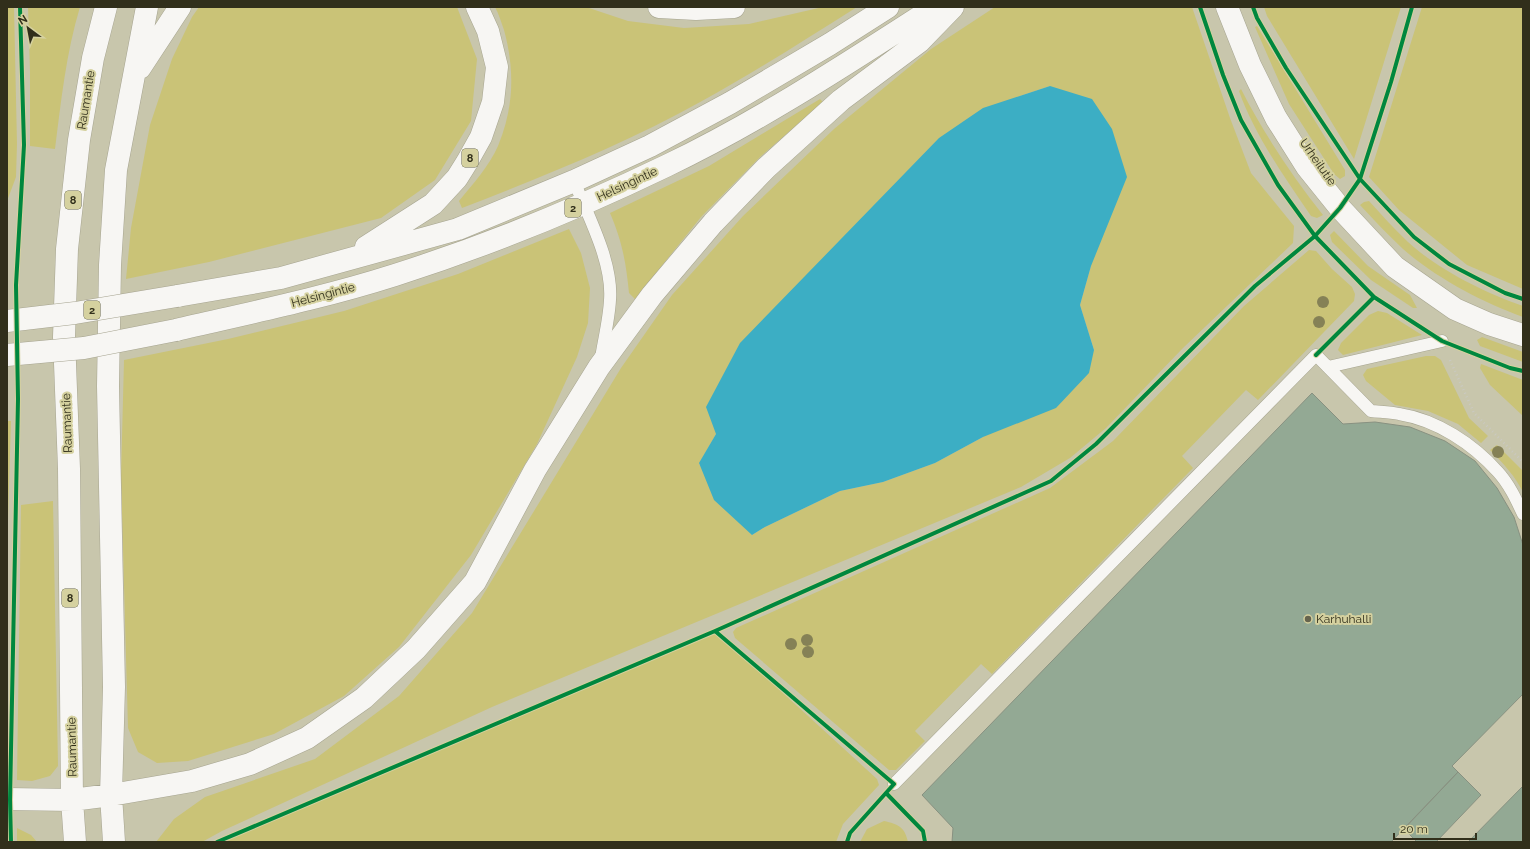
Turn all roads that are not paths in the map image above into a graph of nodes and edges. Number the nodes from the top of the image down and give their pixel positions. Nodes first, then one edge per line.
1 (106, 7) edge
2 (147, 7) edge
3 (180, 7) edge
4 (477, 7) edge
5 (659, 7) edge
6 (734, 7) edge
7 (888, 7) edge
8 (936, 7) edge
9 (953, 7) edge
10 (1227, 7) edge
11 (134, 77) junction
12 (574, 181) junction
13 (584, 204) junction
14 (349, 258) junction
15 (7, 321) edge
16 (1523, 335) edge
17 (1442, 341) road end
18 (7, 355) edge
19 (599, 367) junction
20 (1328, 367) junction
21 (1523, 514) edge
22 (894, 784) dead end
23 (111, 795) junction
24 (7, 799) edge
25 (72, 800) junction
26 (75, 842) edge
27 (114, 842) edge

1 - 25 main road, Raumantie / 8
2 - 11 main road
3 - 11 main road
4 - 14 main road, 8
5 - 6 main road
7 - 12 main road, Helsingintie / 2
8 - 13 main road, Helsingintie / 2
9 - 19 main road
10 - 16 main road, Urheilutie
11 - 23 main road
12 - 13 lane
12 - 14 main road, Helsingintie / 2
13 - 18 main road, Helsingintie / 2, bridge
13 - 19 lane
14 - 15 main road, Helsingintie / 2, bridge
17 - 20 lane
19 - 23 main road
20 - 21 lane
20 - 22 lane
23 - 25 main road
23 - 27 main road
24 - 25 main road
25 - 26 main road, Raumantie / 8

